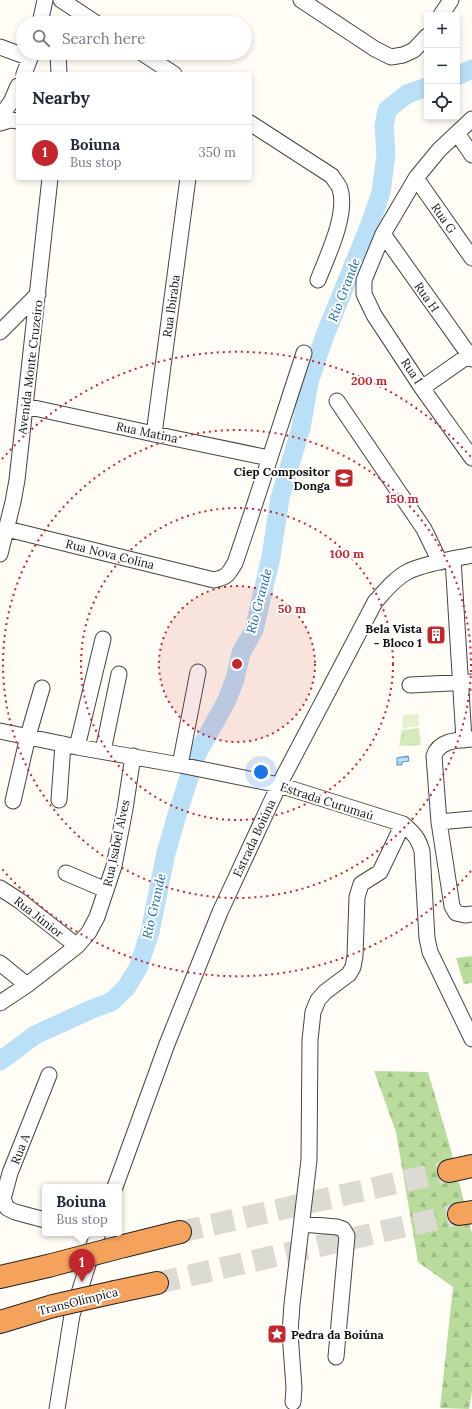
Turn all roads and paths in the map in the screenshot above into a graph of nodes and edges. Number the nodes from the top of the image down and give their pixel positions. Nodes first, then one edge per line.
1 (61, 0) edge
2 (301, 0) edge
3 (451, 0) edge
4 (45, 2) edge
5 (443, 12) edge
6 (42, 16) edge
7 (50, 16) edge
8 (85, 16) edge
9 (424, 39) edge
10 (0, 47) edge
11 (16, 52) edge
12 (29, 60) edge
13 (153, 60) edge
14 (25, 72) edge
15 (171, 72) edge
16 (16, 92) edge
17 (6, 119) edge
18 (472, 119) edge
19 (252, 124) edge
20 (457, 133) junction
21 (472, 155) edge
22 (416, 178) junction
23 (50, 180) edge
24 (188, 180) edge
25 (383, 234) junction
26 (472, 258) edge
27 (318, 280) dead end
28 (38, 294) junction
29 (0, 332) edge
30 (304, 353) dead end
31 (471, 356) edge
32 (422, 388) junction
33 (337, 401) dead end
34 (25, 406) junction
35 (154, 434) junction
36 (269, 458) junction
37 (472, 458) edge
38 (7, 529) junction
39 (0, 554) edge
40 (472, 555) edge
41 (446, 560) junction
42 (103, 639) dead end
43 (198, 672) dead end
44 (119, 674) dead end
45 (466, 682) edge
46 (410, 685) dead end
47 (42, 688) dead end
48 (0, 730) edge
49 (28, 736) junction
50 (468, 739) edge
51 (70, 745) junction
52 (103, 751) junction
53 (133, 756) junction
54 (183, 766) junction
55 (279, 785) junction
56 (59, 800) dead end
57 (13, 801) dead end
58 (472, 819) edge
59 (439, 822) junction
60 (403, 824) junction
61 (66, 873) dead end
62 (0, 888) edge
63 (106, 890) junction
64 (472, 914) edge
65 (77, 946) junction
66 (0, 963) edge
67 (27, 985) junction
68 (0, 1003) edge
69 (472, 1039) edge
70 (49, 1075) dead end
71 (472, 1166) edge
72 (449, 1171) tunnel mouth
73 (5, 1172) edge
74 (116, 1184) edge
75 (42, 1219) edge
76 (302, 1224) junction
77 (180, 1232) tunnel mouth
78 (95, 1236) edge
79 (0, 1277) edge
80 (157, 1283) tunnel mouth
81 (3, 1322) edge
82 (336, 1357) dead end
83 (293, 1402) dead end
84 (57, 1409) edge

1 - 8 street
2 - 9 street
3 - 5 street
4 - 6 street
4 - 7 street
10 - 11 street
12 - 14 street
13 - 15 street
16 - 17 street
18 - 20 street
19 - 27 street
20 - 21 street
20 - 22 street
22 - 25 street
22 - 26 street, Rua G
23 - 28 street, Avenida Monte Cruzeiro
24 - 35 street, Rua Ibiraba
25 - 31 street, Rua H
25 - 32 street, Rua I
28 - 29 street
28 - 34 street, Avenida Monte Cruzeiro
30 - 36 street
31 - 32 street
32 - 37 street, Rua I
33 - 41 street
34 - 35 street, Rua Matina
34 - 38 street, Avenida Monte Cruzeiro
35 - 36 street, Rua Matina
36 - 38 street, Rua Nova Colina
38 - 39 street, Avenida Monte Cruzeiro
40 - 41 street, Estrada Boiúna
41 - 45 street
41 - 55 street, Estrada Boiúna
42 - 51 street
43 - 54 street
44 - 52 street
45 - 46 street
45 - 50 street
47 - 49 street
48 - 49 street, Estrada Curumaú
49 - 51 street, Estrada Curumaú
49 - 57 street
50 - 59 street
51 - 52 street, Estrada Curumaú
51 - 56 street
52 - 53 street, Estrada Curumaú
53 - 54 street, Estrada Curumaú
53 - 63 street, Rua Isabel Alves
54 - 55 street, Estrada Curumaú
55 - 60 street, Estrada Curumaú
55 - 74 street, Estrada Boiúna
58 - 59 street
59 - 64 street
60 - 69 street, Estrada Curumaú
60 - 76 street
61 - 63 street
62 - 65 street, Rua Júnior
63 - 65 street, Rua Isabel Alves
65 - 67 street, Rua Isabel Alves
66 - 67 street
67 - 68 street, Rua Isabel Alves
70 - 73 street, Rua A
71 - 72 highway
73 - 75 street, Rua A
76 - 82 street
76 - 83 street
77 - 79 highway, bridge
78 - 84 street
80 - 81 highway, TransOlímpica, bridge

